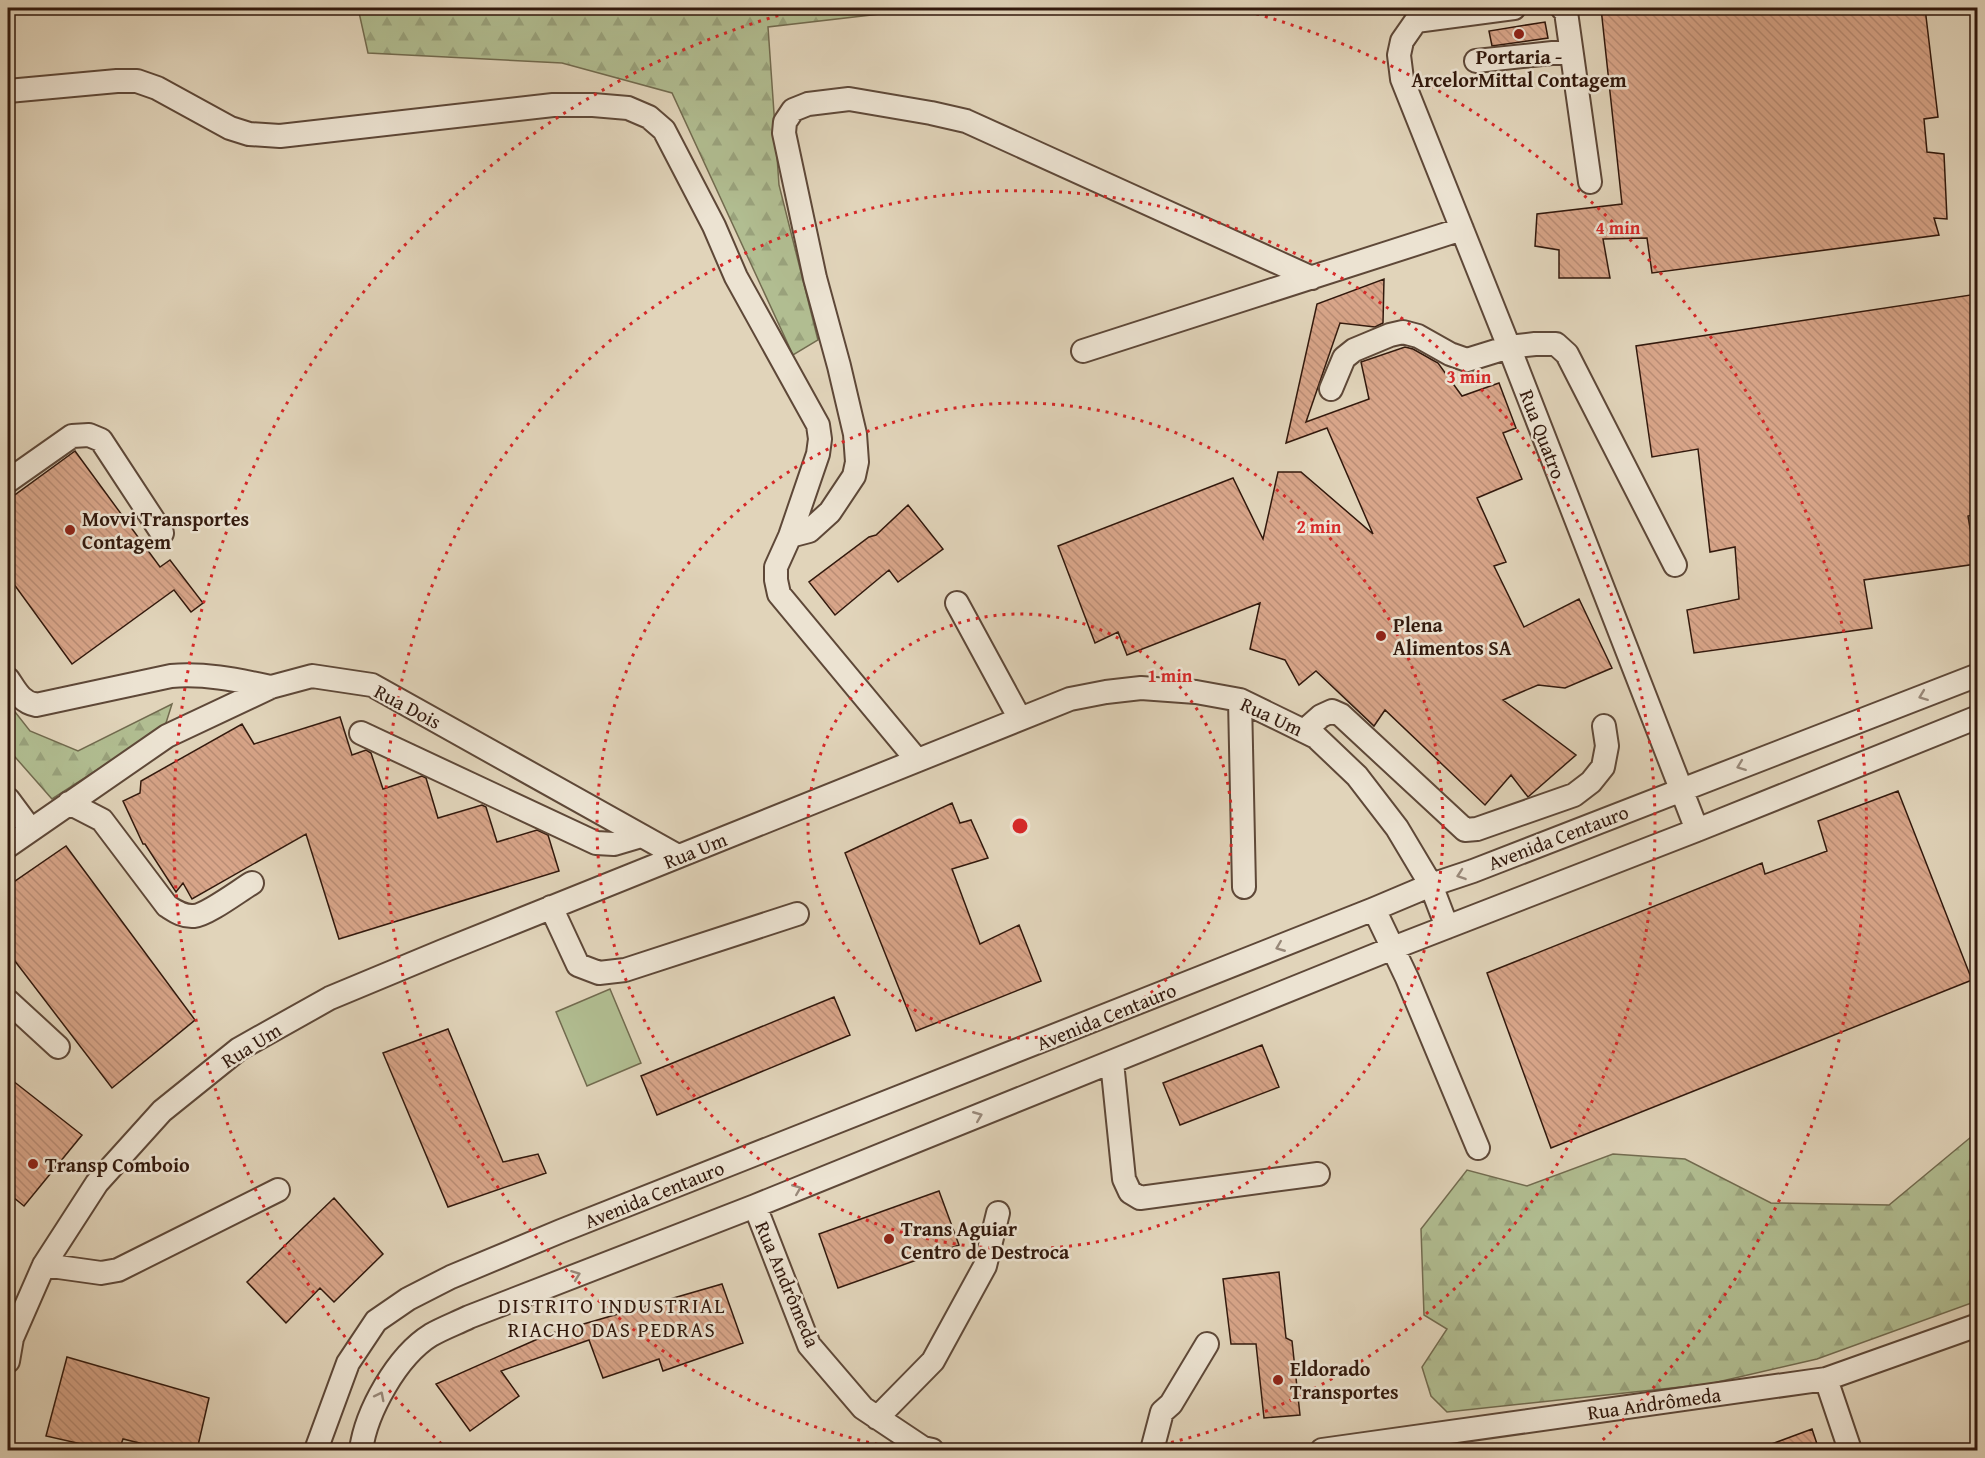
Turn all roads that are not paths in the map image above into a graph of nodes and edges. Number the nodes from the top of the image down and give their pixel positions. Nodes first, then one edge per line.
1 (1514, 8) edge
2 (1562, 8) edge
3 (1420, 14) edge
4 (1571, 51) junction
5 (1476, 61) dead end
6 (8, 91) edge
7 (1590, 182) dead end
8 (1462, 229) junction
9 (1312, 278) junction
10 (1509, 347) junction
11 (1083, 351) dead end
12 (1331, 389) dead end
13 (8, 481) edge
14 (162, 533) dead end
15 (790, 536) junction
16 (1675, 565) dead end
17 (957, 603) dead end
18 (1977, 675) edge
19 (8, 679) edge
20 (271, 687) junction
21 (1240, 700) junction
22 (1977, 717) edge
23 (1020, 719) junction
24 (1604, 726) dead end
25 (1304, 731) junction
26 (361, 734) dead end
27 (917, 760) junction
28 (1681, 789) junction
29 (8, 799) edge
30 (69, 803) junction
31 (31, 830) junction
32 (1697, 830) junction
33 (641, 836) junction
34 (8, 846) edge
35 (678, 856) junction
36 (252, 882) dead end
37 (1431, 885) junction
38 (1244, 888) dead end
39 (550, 907) junction
40 (1374, 909) junction
41 (797, 914) dead end
42 (1447, 927) junction
43 (1393, 948) junction
44 (8, 1001) edge
45 (58, 1047) dead end
46 (1112, 1062) junction
47 (1478, 1148) dead end
48 (1318, 1173) dead end
49 (278, 1190) dead end
50 (755, 1206) junction
51 (998, 1213) dead end
52 (44, 1265) junction
53 (1977, 1325) edge
54 (1207, 1344) dead end
55 (8, 1361) edge
56 (1826, 1379) junction
57 (877, 1418) junction
58 (316, 1450) edge
59 (360, 1450) edge
60 (933, 1450) edge
61 (1152, 1450) edge
62 (1322, 1450) edge
63 (1850, 1450) edge

1 - 3 street
2 - 4 street
3 - 8 street, Rua Quatro
4 - 5 street
4 - 7 street
6 - 15 street
8 - 9 street
8 - 10 street, Rua Quatro
9 - 11 street
9 - 15 street
10 - 12 street
10 - 16 street
10 - 28 street, Rua Quatro
13 - 14 street
15 - 27 street
17 - 23 street
18 -> 28 street, Avenida Centauro
19 - 20 street
20 - 30 street, Rua Dois
20 - 33 street, Rua Dois
21 - 23 street, Rua Um
21 - 25 street, Rua Um
21 - 38 street
22 - 32 street
23 - 27 street, Rua Um
24 - 25 street
25 - 37 street, Rua Um
26 - 33 street
27 - 35 street, Rua Um
28 - 32 street, Rua Quatro
28 -> 37 street, Avenida Centauro
29 - 31 street
30 - 31 street, Rua Dois
30 - 36 street
31 - 34 street, Rua Dois
32 - 42 street
33 - 35 street, Rua Dois
35 - 39 street, Rua Um
37 - 40 street, Avenida Centauro
37 - 42 street, Rua Um
39 - 41 street
39 - 52 street, Rua Um
40 - 43 street
40 -> 58 street, Avenida Centauro
42 - 43 street
43 - 46 street
43 - 47 street
44 - 45 street
46 - 48 street
50 -> 46 street
49 - 52 street
50 - 57 street, Rua Andrômeda
59 -> 50 street
51 - 57 street
52 - 55 street, Rua Um
53 - 56 street, Rua Andrômeda
54 - 61 street
56 - 62 street, Rua Andrômeda
56 - 63 street
57 - 60 street, Rua Andrômeda

